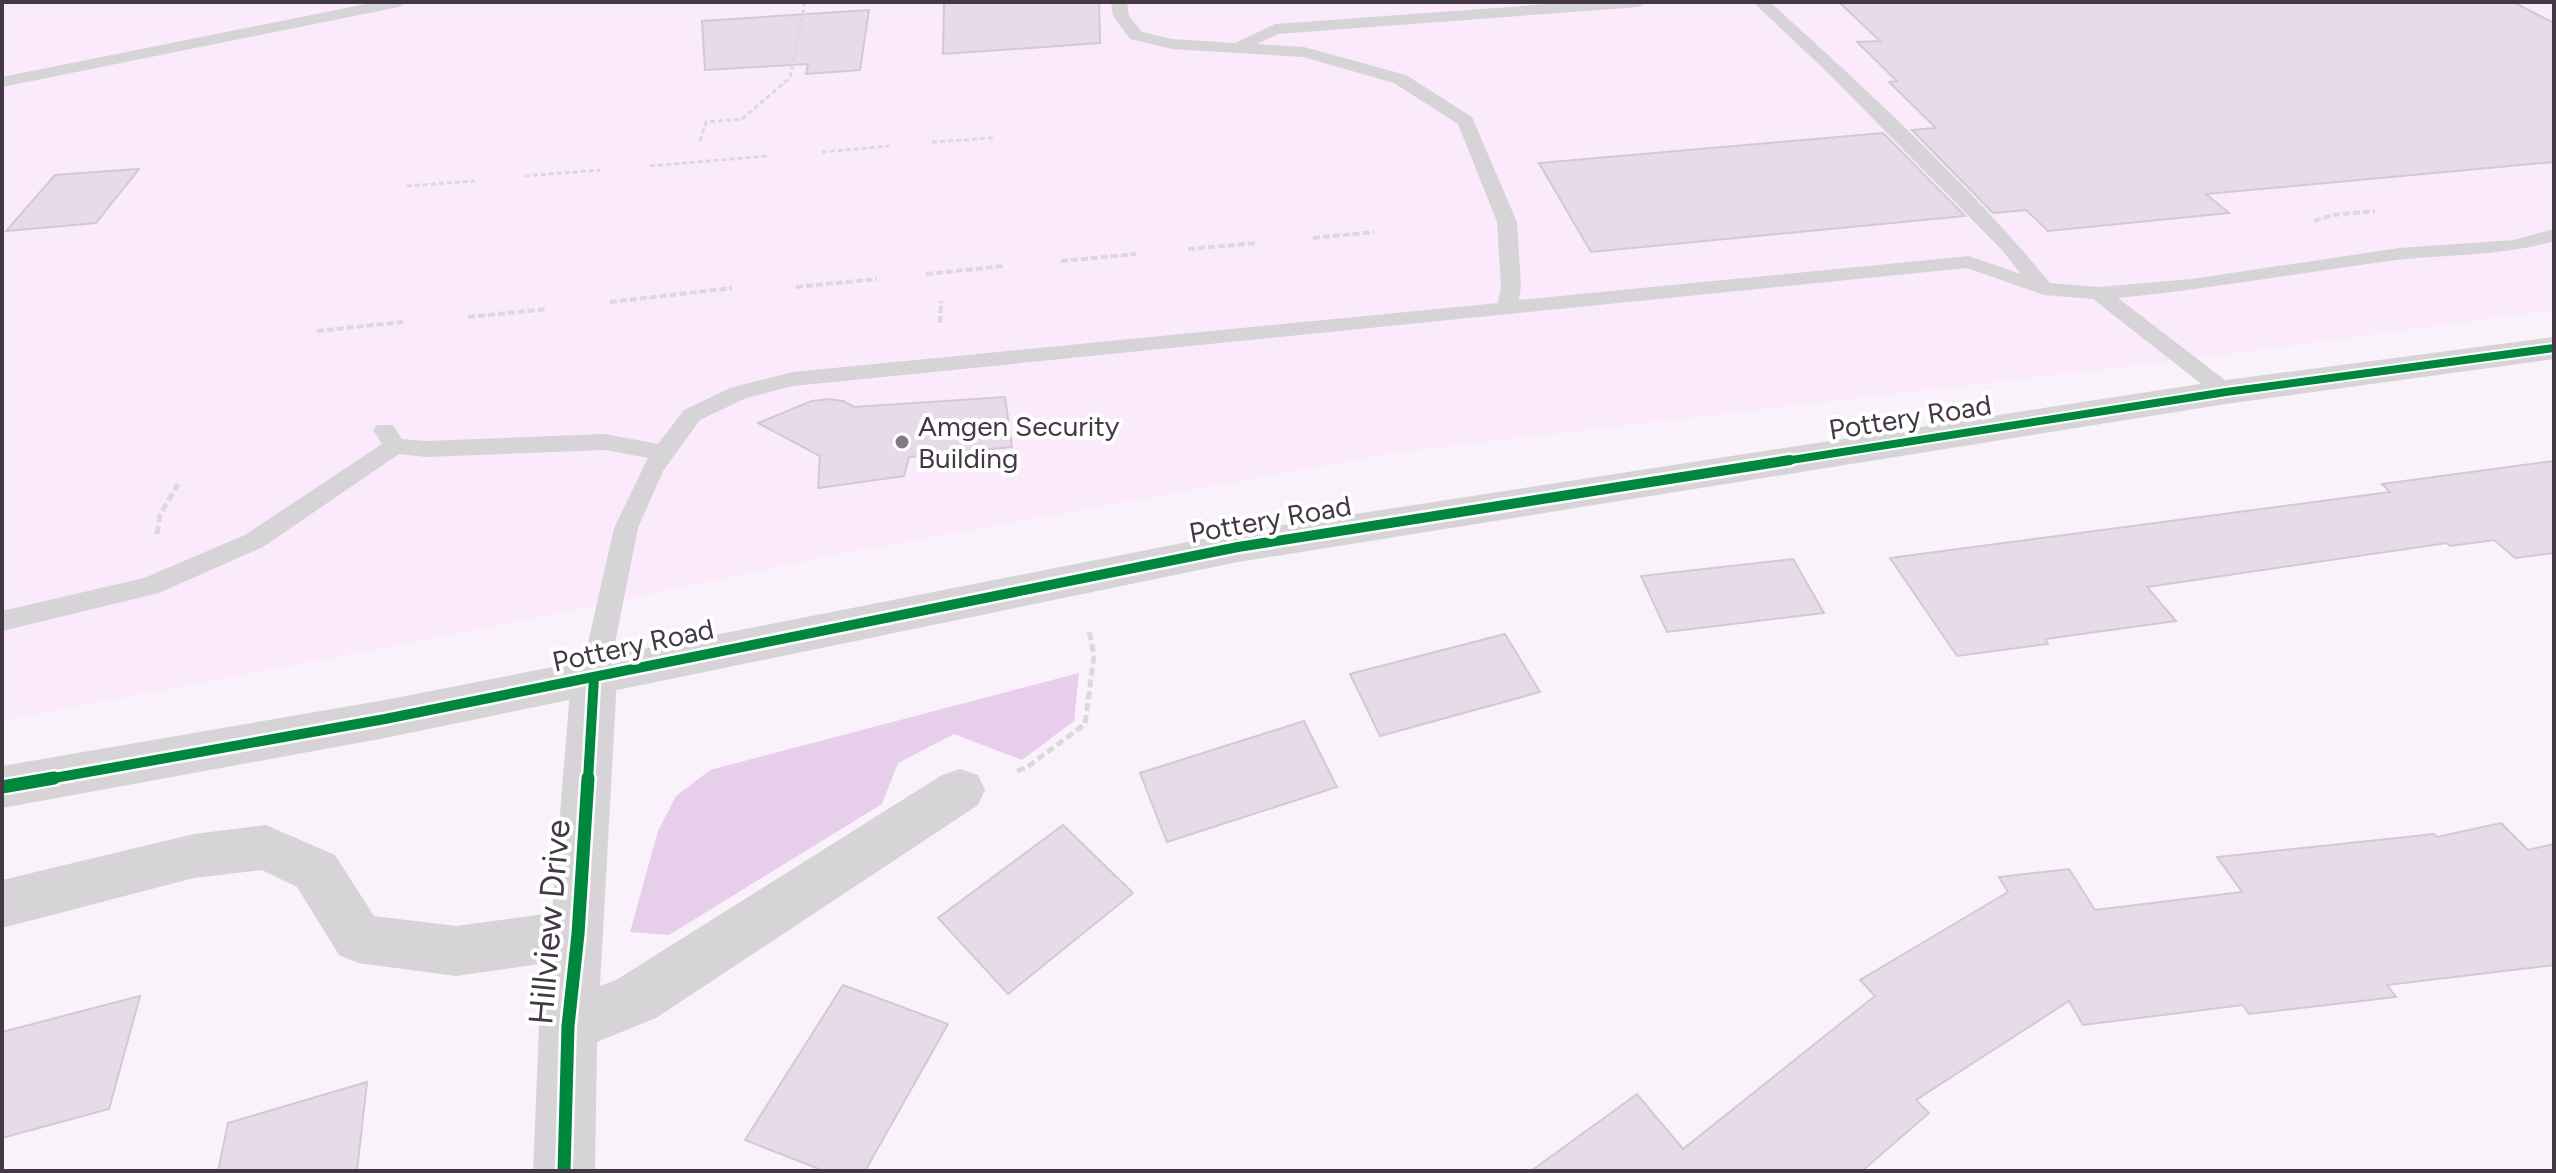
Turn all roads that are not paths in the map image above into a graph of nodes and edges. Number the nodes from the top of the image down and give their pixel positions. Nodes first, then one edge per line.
1 (399, 2) edge
2 (1119, 2) edge
3 (1639, 2) edge
4 (1761, 2) edge
5 (1241, 46) junction
6 (2, 82) edge
7 (2554, 235) edge
8 (2044, 289) junction
9 (2099, 293) junction
10 (1507, 310) junction
11 (2554, 348) edge
12 (2226, 392) junction
13 (664, 453) junction
14 (2, 621) edge
15 (594, 678) junction
16 (2, 787) edge
17 (960, 790) road end
18 (2, 904) edge
19 (578, 934) junction
20 (568, 1026) junction
21 (564, 1171) edge

1 - 6 lane
2 - 5 lane
3 - 5 lane
4 - 8 lane
5 - 10 lane
7 - 9 lane
8 - 9 lane
8 - 10 lane
9 - 12 lane
10 - 13 lane
11 - 12 street, Pottery Road
12 - 15 street, Pottery Road
13 - 14 lane
13 - 15 lane
15 - 16 street, Pottery Road
15 - 19 street, Hillview Drive
17 - 20 street
18 - 19 street
19 - 20 street, Hillview Drive
20 - 21 street, Hillview Drive

